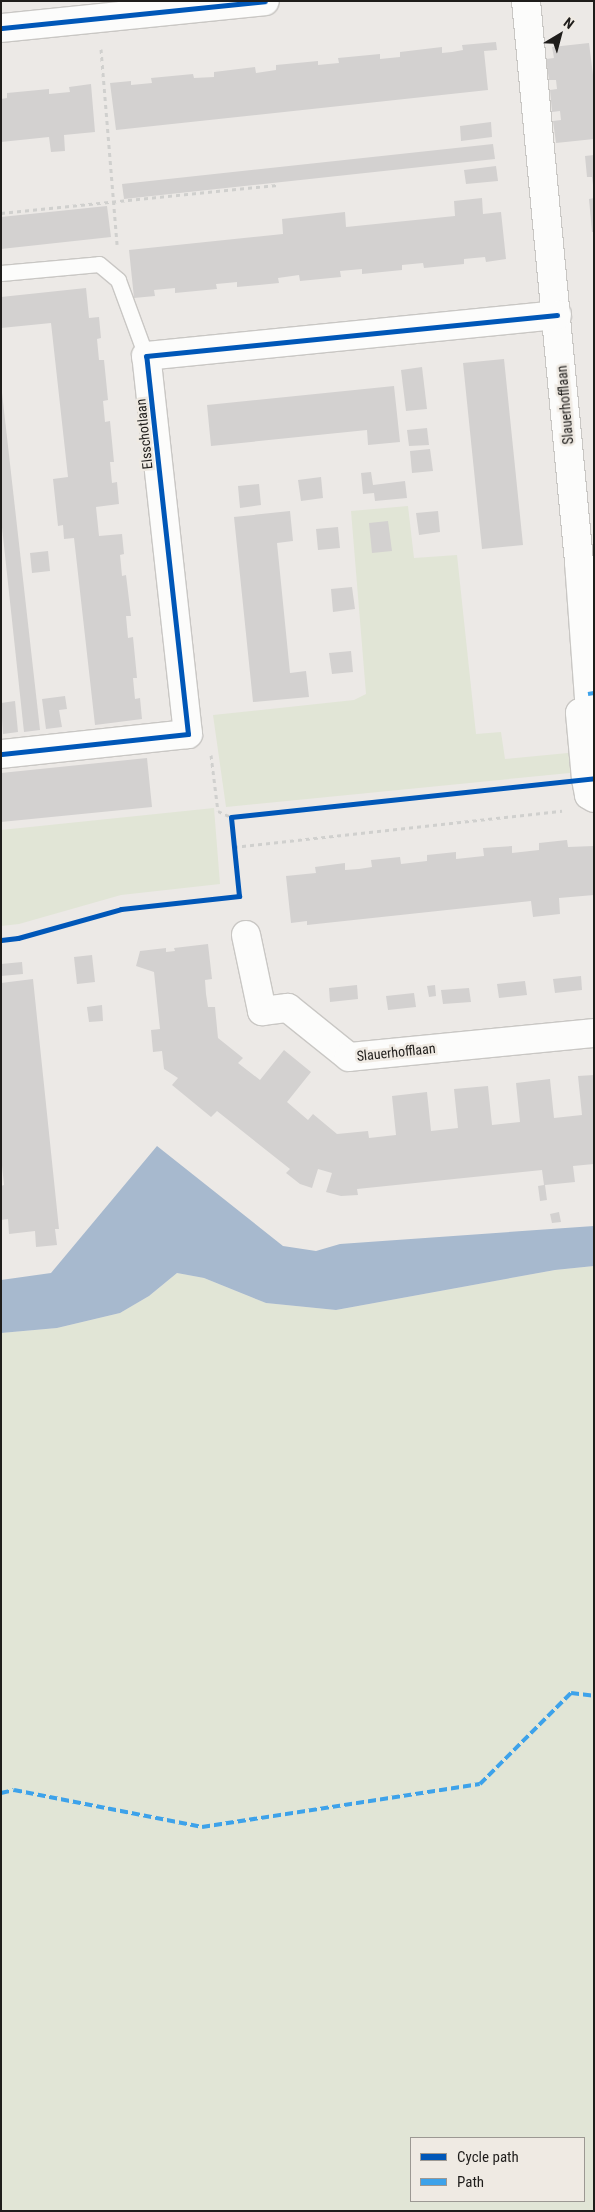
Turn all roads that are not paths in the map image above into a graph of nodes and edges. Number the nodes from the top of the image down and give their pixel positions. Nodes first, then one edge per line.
1 (265, 1) edge
2 (526, 1) edge
3 (1, 28) edge
4 (1, 273) edge
5 (557, 315) junction
6 (146, 356) junction
7 (1, 754) edge
8 (594, 798) edge
9 (246, 935) dead end
10 (594, 1033) edge

1 - 3 street
2 - 5 street, Slauerhofflaan
4 - 6 lane, Elsschotlaan
5 - 6 street
5 - 8 street, Slauerhofflaan
6 - 7 street, Elsschotlaan
9 - 10 street, Slauerhofflaan

